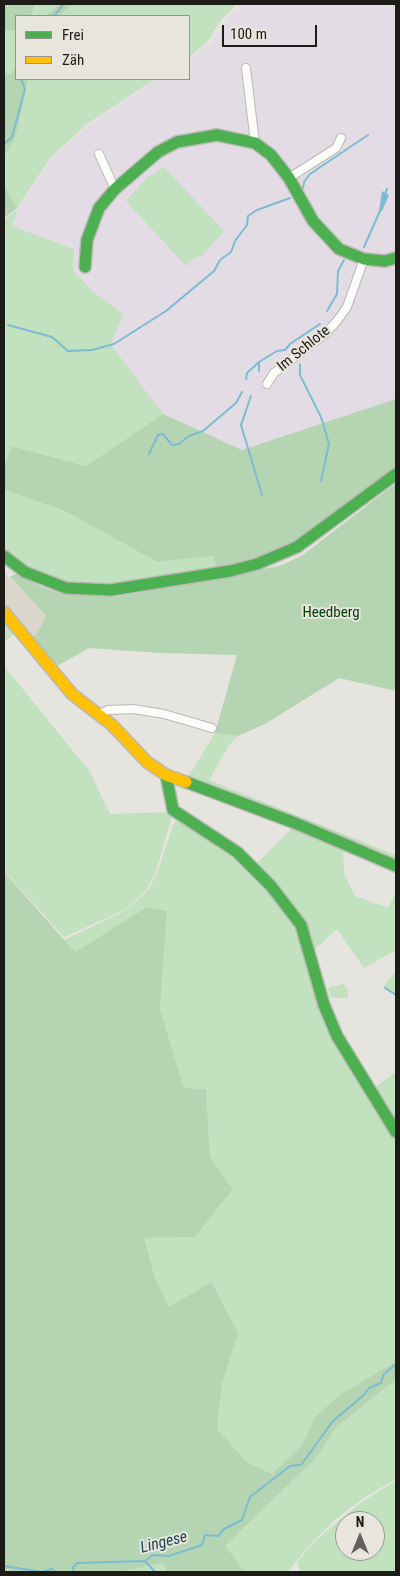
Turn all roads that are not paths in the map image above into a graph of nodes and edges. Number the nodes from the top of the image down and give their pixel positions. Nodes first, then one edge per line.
1 (246, 68) dead end
2 (341, 138) dead end
3 (255, 143) junction
4 (99, 154) dead end
5 (290, 178) junction
6 (115, 189) junction
7 (396, 258) edge
8 (364, 260) junction
9 (85, 267) dead end
10 (267, 384) dead end
11 (396, 474) edge
12 (4, 556) edge
13 (4, 612) edge
14 (98, 715) junction
15 (212, 728) dead end
16 (166, 776) junction
17 (396, 866) edge
18 (396, 1132) edge

1 - 3 street
2 - 5 street
3 - 5 street
3 - 6 street
4 - 6 street
5 - 8 street
6 - 9 street
7 - 8 street
8 - 10 street, Im Schlote
11 - 12 street
13 - 14 street
14 - 15 street
14 - 16 street
16 - 17 street
16 - 18 street

